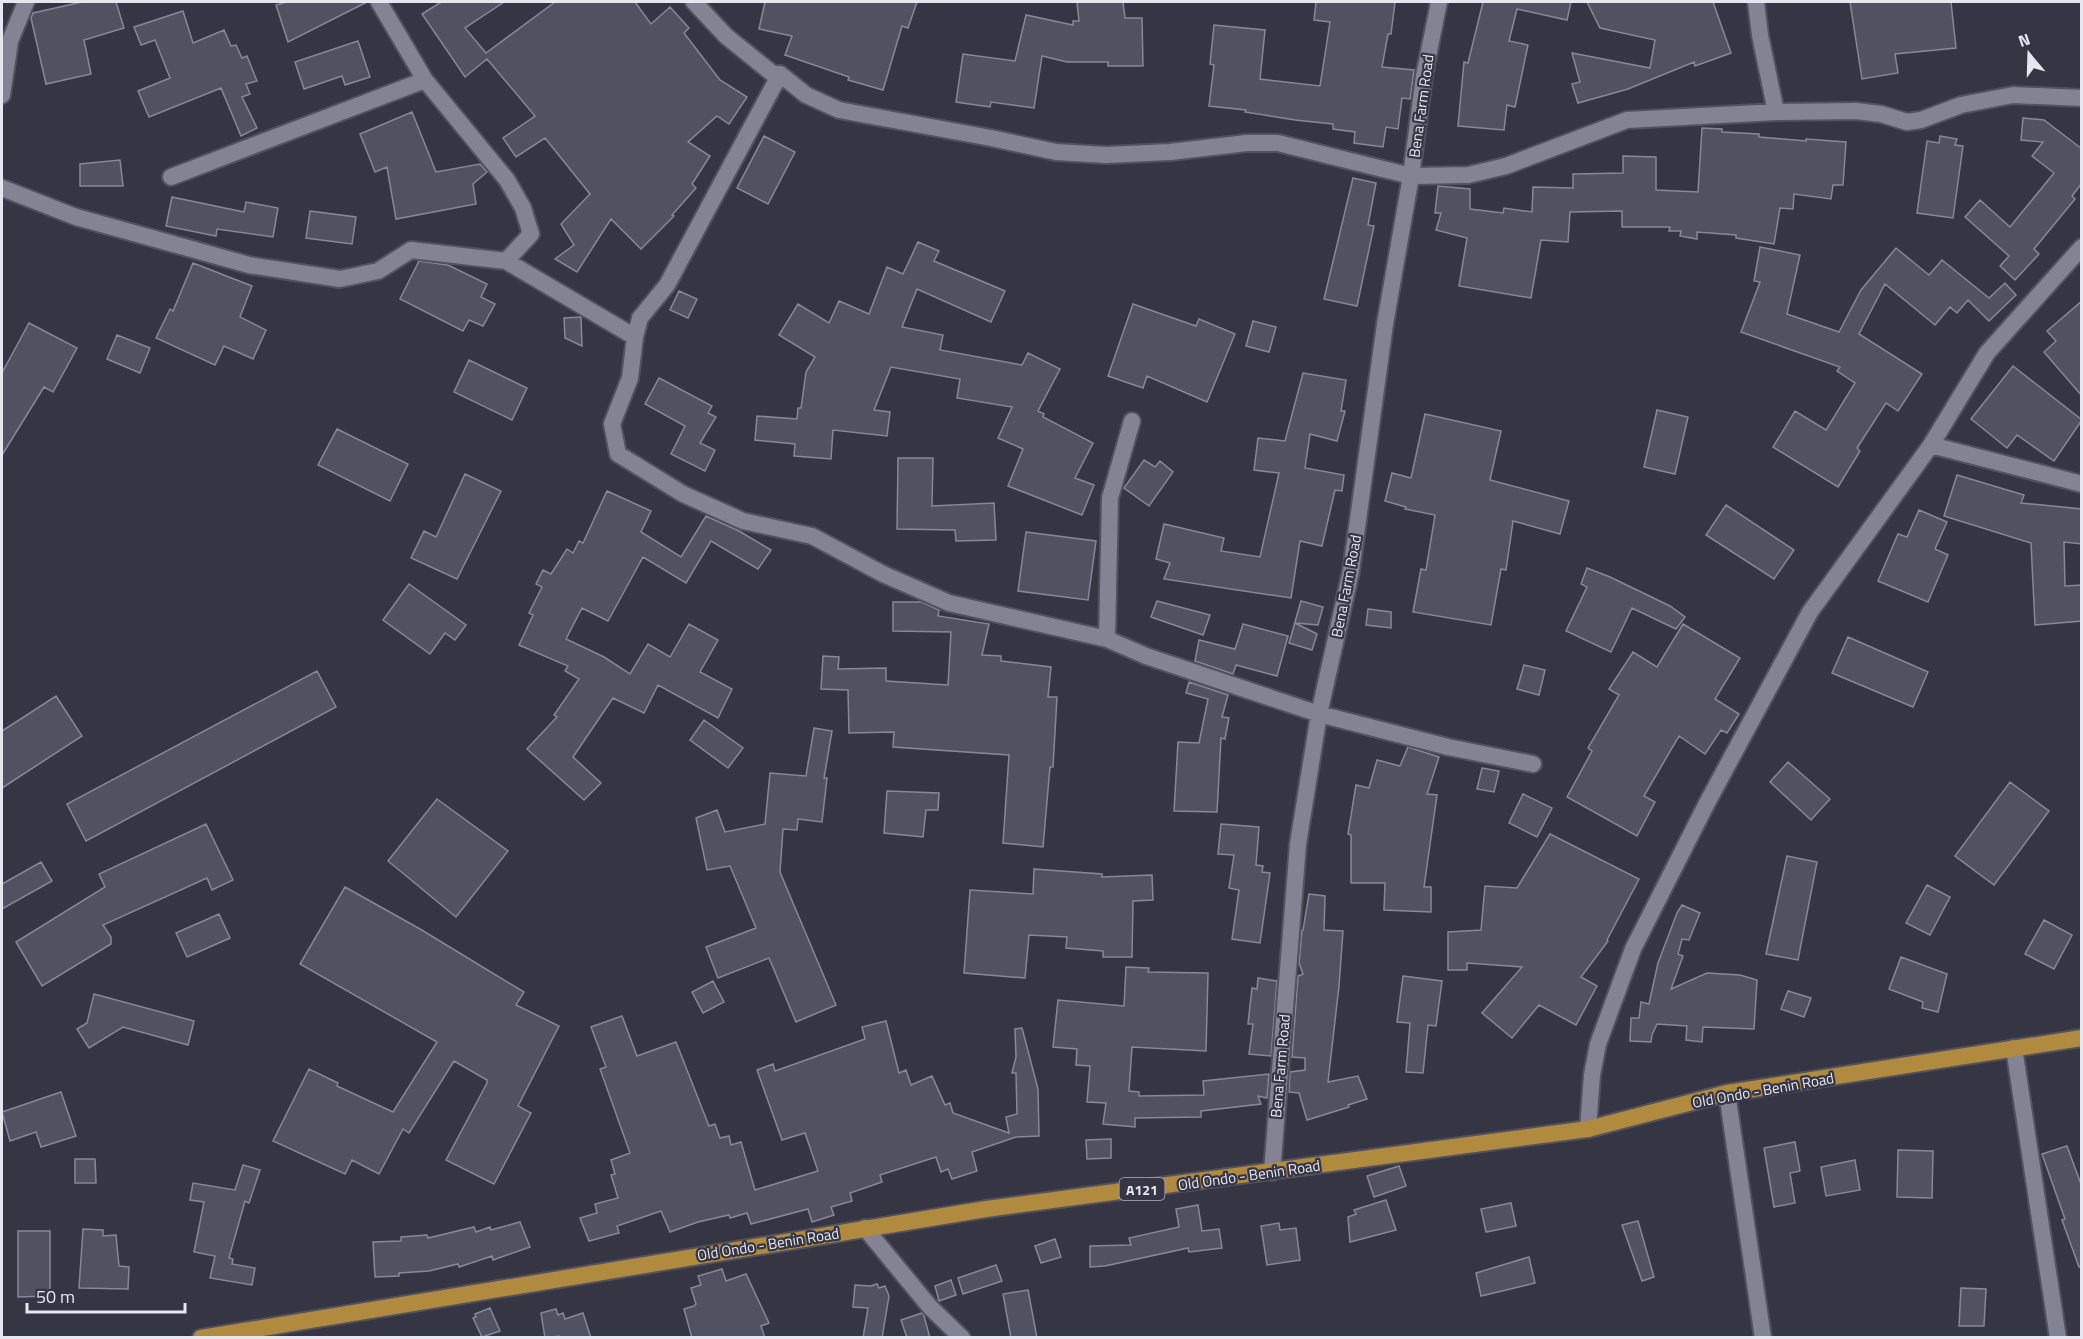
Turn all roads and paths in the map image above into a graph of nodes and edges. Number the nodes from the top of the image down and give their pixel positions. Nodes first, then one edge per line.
1 (26, 2) edge
2 (379, 2) edge
3 (694, 2) edge
4 (1439, 2) edge
5 (1756, 2) edge
6 (780, 74) junction
7 (425, 80) junction
8 (2, 95) edge
9 (2082, 98) edge
10 (1776, 112) junction
11 (1411, 176) junction
12 (171, 177) dead end
13 (2, 188) edge
14 (2082, 247) edge
15 (506, 261) junction
16 (635, 337) junction
17 (1132, 421) dead end
18 (1931, 445) junction
19 (2082, 484) edge
20 (1107, 639) junction
21 (1319, 714) junction
22 (1533, 764) dead end
23 (2082, 1038) edge
24 (2014, 1048) junction
25 (1727, 1093) junction
26 (1588, 1130) junction
27 (1272, 1172) junction
28 (865, 1228) junction
29 (201, 1338) edge
30 (962, 1338) edge
31 (1763, 1338) edge
32 (2058, 1338) edge

1 - 8 street
2 - 7 street
3 - 6 street
4 - 11 street, Bena Farm Road
5 - 10 street
6 - 11 street
6 - 16 street
7 - 12 street
7 - 15 street
9 - 10 street
10 - 11 street
11 - 21 street, Bena Farm Road
13 - 15 street
14 - 18 street
15 - 16 street
16 - 20 street
17 - 20 street
18 - 19 street
18 - 26 street
20 - 21 street
21 - 22 street
21 - 27 street, Bena Farm Road
23 - 24 main road, Old Ondo - Benin Road / A121
24 - 25 main road, Old Ondo - Benin Road / A121
24 - 32 street
25 - 26 main road, Old Ondo - Benin Road / A121
25 - 31 street
26 - 27 main road, Old Ondo - Benin Road / A121
27 - 28 main road, Old Ondo - Benin Road / A121
28 - 29 main road, Old Ondo - Benin Road / A121
28 - 30 street

